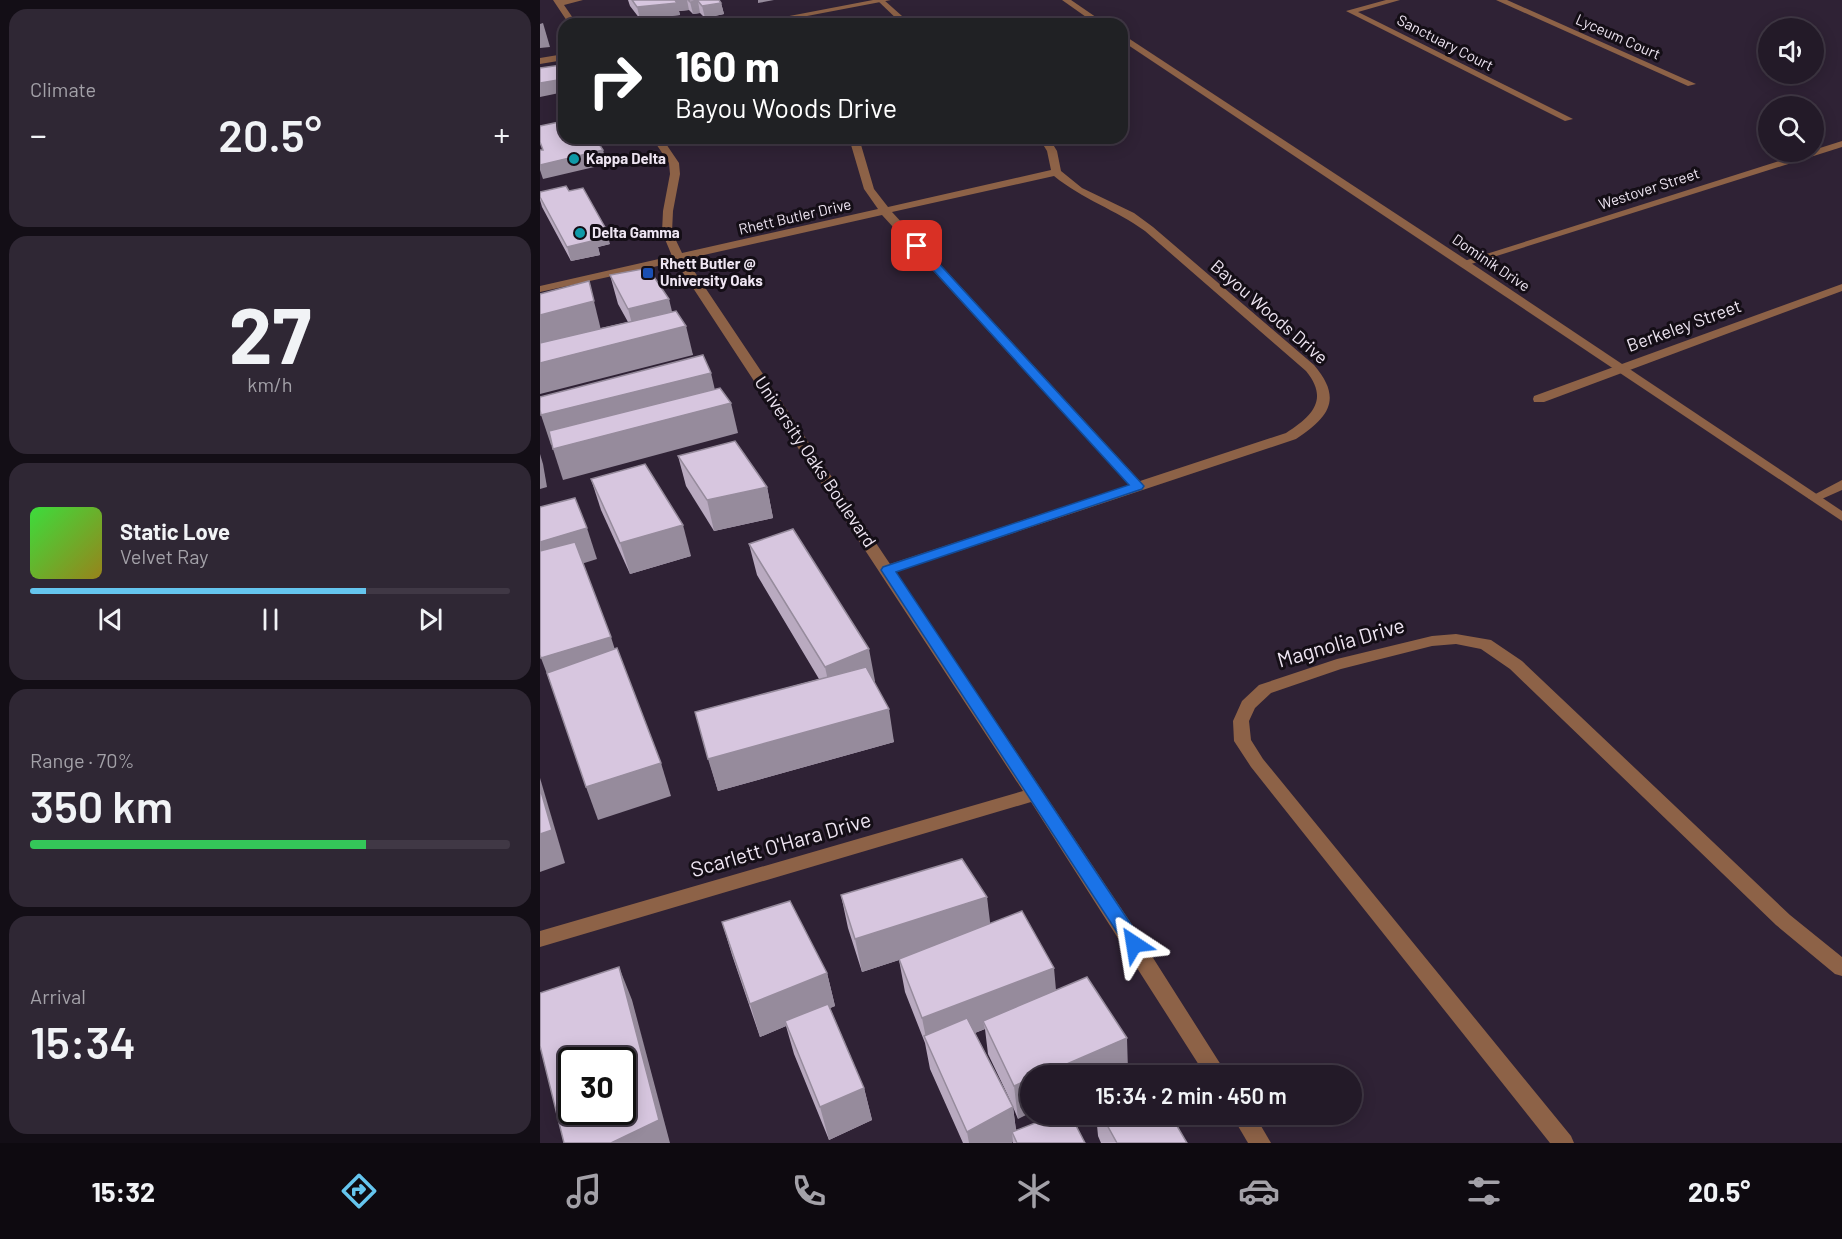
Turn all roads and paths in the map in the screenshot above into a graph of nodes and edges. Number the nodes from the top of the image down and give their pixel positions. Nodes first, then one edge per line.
1 (579, 0) edge
2 (1066, 0) edge
3 (1396, 0) edge
4 (1500, 0) edge
5 (883, 1) edge
6 (559, 2) edge
7 (569, 18) edge
8 (785, 18) edge
9 (901, 18) edge
10 (1093, 18) edge
11 (1128, 41) edge
12 (558, 58) edge
13 (540, 61) edge
14 (1691, 84) dead end
15 (1568, 120) dead end
16 (661, 144) edge
17 (856, 144) edge
18 (1048, 144) edge
19 (1842, 144) edge
20 (1056, 172) junction
21 (885, 211) junction
22 (679, 258) junction
23 (1464, 263) junction
24 (1842, 287) edge
25 (540, 290) edge
26 (1622, 368) junction
27 (1539, 399) dead end
28 (1842, 484) edge
29 (1137, 486) junction
30 (1815, 498) junction
31 (1842, 517) edge
32 (888, 570) junction
33 (1034, 794) junction
34 (540, 939) edge
35 (1842, 968) edge
36 (1211, 1065) edge
37 (1249, 1125) edge
38 (1260, 1143) edge
39 (1563, 1143) edge

1 - 6 street
2 - 10 street
3 - 15 street, Sanctuary Court
4 - 14 street, Lyceum Court
5 - 8 street
5 - 9 street
6 - 7 street
11 - 23 street, Dominik Drive
12 - 13 street
16 - 22 street, University Oaks Boulevard
17 - 21 street
18 - 20 street
19 - 23 street, Westover Street
20 - 21 street, Rhett Butler Drive
20 - 29 street, Bayou Woods Drive
21 - 22 street, Rhett Butler Drive
21 - 29 street
22 - 25 street, Rhett Butler Drive
22 - 32 street, University Oaks Boulevard
23 - 26 street, Dominik Drive
24 - 26 street, Berkeley Street
26 - 27 street, Berkeley Street
26 - 30 street, Dominik Drive
28 - 30 street
29 - 32 street, Bayou Woods Drive
30 - 31 street, Dominik Drive
32 - 33 street, University Oaks Boulevard
33 - 34 street, Scarlett O'Hara Drive
33 - 36 street, University Oaks Boulevard
35 - 39 street, Magnolia Drive
37 - 38 street

